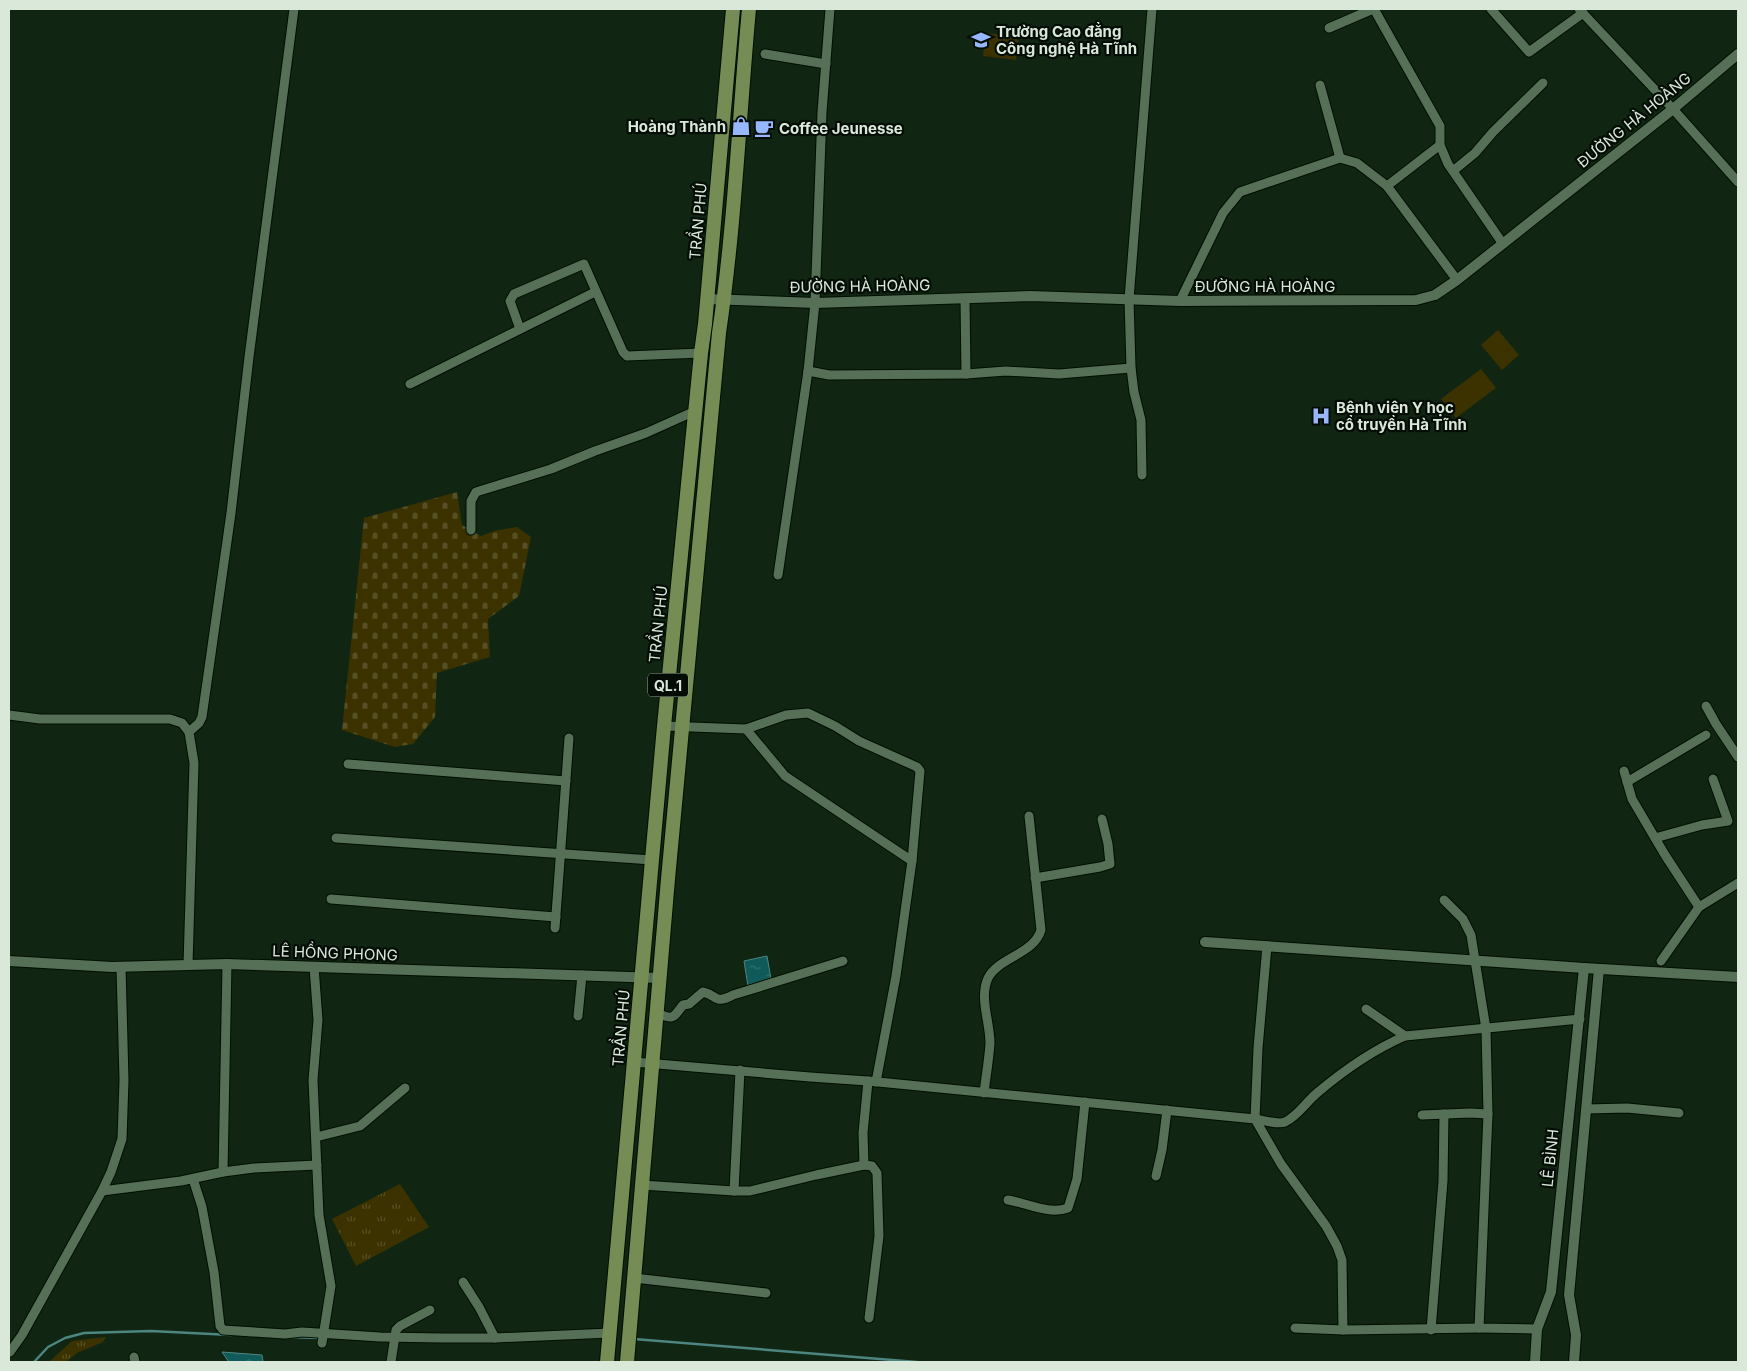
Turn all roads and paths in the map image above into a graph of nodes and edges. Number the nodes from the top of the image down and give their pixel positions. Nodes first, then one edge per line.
1 (294, 9) edge
2 (733, 9) edge
3 (749, 9) edge
4 (830, 9) edge
5 (1152, 9) edge
6 (1374, 9) edge
7 (1491, 9) edge
8 (1581, 11) edge
9 (1329, 28) dead end
10 (765, 54) dead end
11 (1738, 54) edge
12 (826, 64) junction
13 (1543, 84) dead end
14 (1320, 85) dead end
15 (1673, 109) junction
16 (1440, 145) junction
17 (1340, 158) junction
18 (1453, 171) junction
19 (1738, 182) edge
20 (1387, 186) junction
21 (1504, 244) junction
22 (1457, 280) junction
23 (595, 292) junction
24 (965, 298) junction
25 (707, 299) junction
26 (1130, 299) junction
27 (724, 300) junction
28 (1180, 301) junction
29 (815, 303) junction
30 (520, 329) junction
31 (701, 353) junction
32 (1131, 368) junction
33 (808, 371) junction
34 (966, 374) junction
35 (410, 384) dead end
36 (695, 411) junction
37 (1142, 475) dead end
38 (471, 530) dead end
39 (778, 575) dead end
40 (1706, 706) dead end
41 (9, 715) edge
42 (664, 726) junction
43 (683, 727) junction
44 (746, 729) junction
45 (189, 732) junction
46 (1706, 735) dead end
47 (569, 738) dead end
48 (1738, 756) edge
49 (348, 764) dead end
50 (1624, 771) dead end
51 (1713, 779) dead end
52 (566, 780) junction
53 (1627, 782) junction
54 (1029, 816) dead end
55 (1102, 819) dead end
56 (336, 838) dead end
57 (1655, 838) junction
58 (561, 854) junction
59 (652, 860) junction
60 (912, 861) junction
61 (1036, 878) junction
62 (1738, 883) edge
63 (331, 900) dead end
64 (1444, 900) dead end
65 (1699, 907) junction
66 (556, 916) junction
67 (554, 928) dead end
68 (1205, 942) dead end
69 (1267, 946) junction
70 (1476, 960) junction
71 (9, 961) edge
72 (843, 961) dead end
73 (1661, 961) dead end
74 (227, 964) junction
75 (188, 965) junction
76 (121, 967) junction
77 (314, 967) junction
78 (1584, 968) junction
79 (1599, 969) junction
80 (582, 975) junction
81 (642, 976) junction
82 (1738, 977) edge
83 (660, 978) junction
84 (1366, 1009) dead end
85 (657, 1013) junction
86 (578, 1016) dead end
87 (1580, 1019) junction
88 (1486, 1029) junction
89 (1404, 1036) junction
90 (634, 1062) junction
91 (652, 1064) junction
92 (740, 1070) junction
93 (872, 1081) junction
94 (405, 1088) dead end
95 (984, 1092) junction
96 (1085, 1102) junction
97 (1586, 1109) junction
98 (1167, 1110) junction
99 (1679, 1113) dead end
100 (1444, 1114) junction
101 (1488, 1114) junction
102 (1422, 1115) dead end
103 (1255, 1118) junction
104 (316, 1138) junction
105 (864, 1165) junction
106 (317, 1166) junction
107 (223, 1172) junction
108 (1156, 1176) dead end
109 (193, 1179) junction
110 (642, 1186) junction
111 (102, 1191) junction
112 (734, 1191) junction
113 (1008, 1200) dead end
114 (634, 1278) junction
115 (463, 1282) dead end
116 (1551, 1292) junction
117 (766, 1293) dead end
118 (1569, 1295) junction
119 (430, 1310) dead end
120 (869, 1318) dead end
121 (1295, 1328) dead end
122 (1479, 1328) junction
123 (1537, 1329) junction
124 (1343, 1330) junction
125 (1431, 1330) junction
126 (324, 1333) junction
127 (610, 1333) junction
128 (495, 1338) junction
129 (394, 1341) junction
130 (322, 1343) dead end
131 (9, 1352) edge
132 (13, 1362) edge
133 (391, 1362) edge
134 (607, 1362) edge
135 (626, 1362) edge
136 (1535, 1362) edge
137 (1574, 1362) edge

1 - 45 street
2 - 25 main road, TRẦN PHÚ / QL.1
3 - 27 main road, QL.1
4 - 12 street
5 - 26 street
6 - 9 street
6 - 16 street
7 - 8 street
8 - 15 street
10 - 12 street
11 - 15 street, ĐƯỜNG HÀ HOÀNG
12 - 29 street
13 - 18 street
14 - 17 street
15 - 19 street
15 - 21 street, ĐƯỜNG HÀ HOÀNG
16 - 18 street
16 - 20 street
17 - 20 street
17 - 28 street
18 - 21 street
20 - 22 street
21 - 22 street, ĐƯỜNG HÀ HOÀNG
22 - 28 street, ĐƯỜNG HÀ HOÀNG
23 - 30 street
23 - 30 street
23 - 31 street
24 - 26 street, ĐƯỜNG HÀ HOÀNG
24 - 29 street, ĐƯỜNG HÀ HOÀNG
24 - 34 street
25 - 27 street, ĐƯỜNG HÀ HOÀNG
25 - 31 main road, TRẦN PHÚ / QL.1
26 - 28 street, ĐƯỜNG HÀ HOÀNG
26 - 32 street
27 - 29 street, ĐƯỜNG HÀ HOÀNG
27 - 43 main road, QL.1
29 - 33 street
30 - 35 street
31 - 36 main road, TRẦN PHÚ / QL.1
32 - 34 street
32 - 37 street
33 - 34 street
33 - 39 street
36 - 38 street
36 - 42 main road, TRẦN PHÚ / QL.1
40 - 48 street
41 - 45 street
42 - 43 street
42 - 59 main road, TRẦN PHÚ / QL.1
43 - 44 street
43 - 83 main road, QL.1
44 - 60 street
44 - 60 street
45 - 75 street
46 - 53 street
47 - 52 street
49 - 52 street
50 - 53 street
51 - 57 street
52 - 58 street
53 - 57 street
54 - 61 street
55 - 61 street
56 - 58 street
57 - 65 street
58 - 59 street
58 - 66 street
59 - 81 main road, TRẦN PHÚ / QL.1
60 - 93 street
61 - 95 street
62 - 65 street
63 - 66 street
64 - 70 street
65 - 73 street
66 - 67 street
68 - 69 street
69 - 70 street
69 - 103 street
70 - 78 street
70 - 88 street
71 - 76 street, LÊ HỒNG PHONG
72 - 85 street
74 - 75 street, LÊ HỒNG PHONG
74 - 77 street, LÊ HỒNG PHONG
74 - 107 street
75 - 76 street, LÊ HỒNG PHONG
76 - 111 street
77 - 80 street, LÊ HỒNG PHONG
77 - 104 street
78 - 79 street
78 - 87 street, LÊ BÌNH
79 - 82 street
79 - 97 street, LÊ BÌNH
80 - 81 street, LÊ HỒNG PHONG
80 - 86 street
81 - 83 street, LÊ HỒNG PHONG
81 - 90 main road, TRẦN PHÚ / QL.1
83 - 85 main road, QL.1
84 - 89 street
85 - 91 main road, QL.1
87 - 88 street
87 - 116 street, LÊ BÌNH
88 - 89 street
88 - 101 street
89 - 103 street
90 - 91 street
90 - 127 main road, TRẦN PHÚ / QL.1
91 - 92 street
91 - 110 main road, QL.1
92 - 93 street
92 - 112 street
93 - 95 street
93 - 105 street
94 - 104 street
95 - 96 street
96 - 98 street
96 - 113 street
97 - 99 street
97 - 118 street, LÊ BÌNH
98 - 103 street
98 - 108 street
100 - 101 street
100 - 102 street
100 - 125 street
101 - 122 street
103 - 124 street
104 - 106 street
105 - 112 street
105 - 120 street
106 - 107 street
106 - 126 street
107 - 109 street
109 - 111 street
109 - 126 street
110 - 112 street
110 - 114 main road, QL.1
111 - 131 street
114 - 117 street
114 - 135 main road, QL.1
115 - 128 street
116 - 118 street
116 - 123 street, LÊ BÌNH
118 - 137 street, LÊ BÌNH
119 - 129 street
121 - 124 street
122 - 123 street
122 - 125 street
123 - 136 street, LÊ BÌNH
124 - 125 street
126 - 129 street
126 - 130 street
127 - 128 street
127 - 134 main road, TRẦN PHÚ / QL.1
128 - 129 street
129 - 133 street
131 - 132 street

